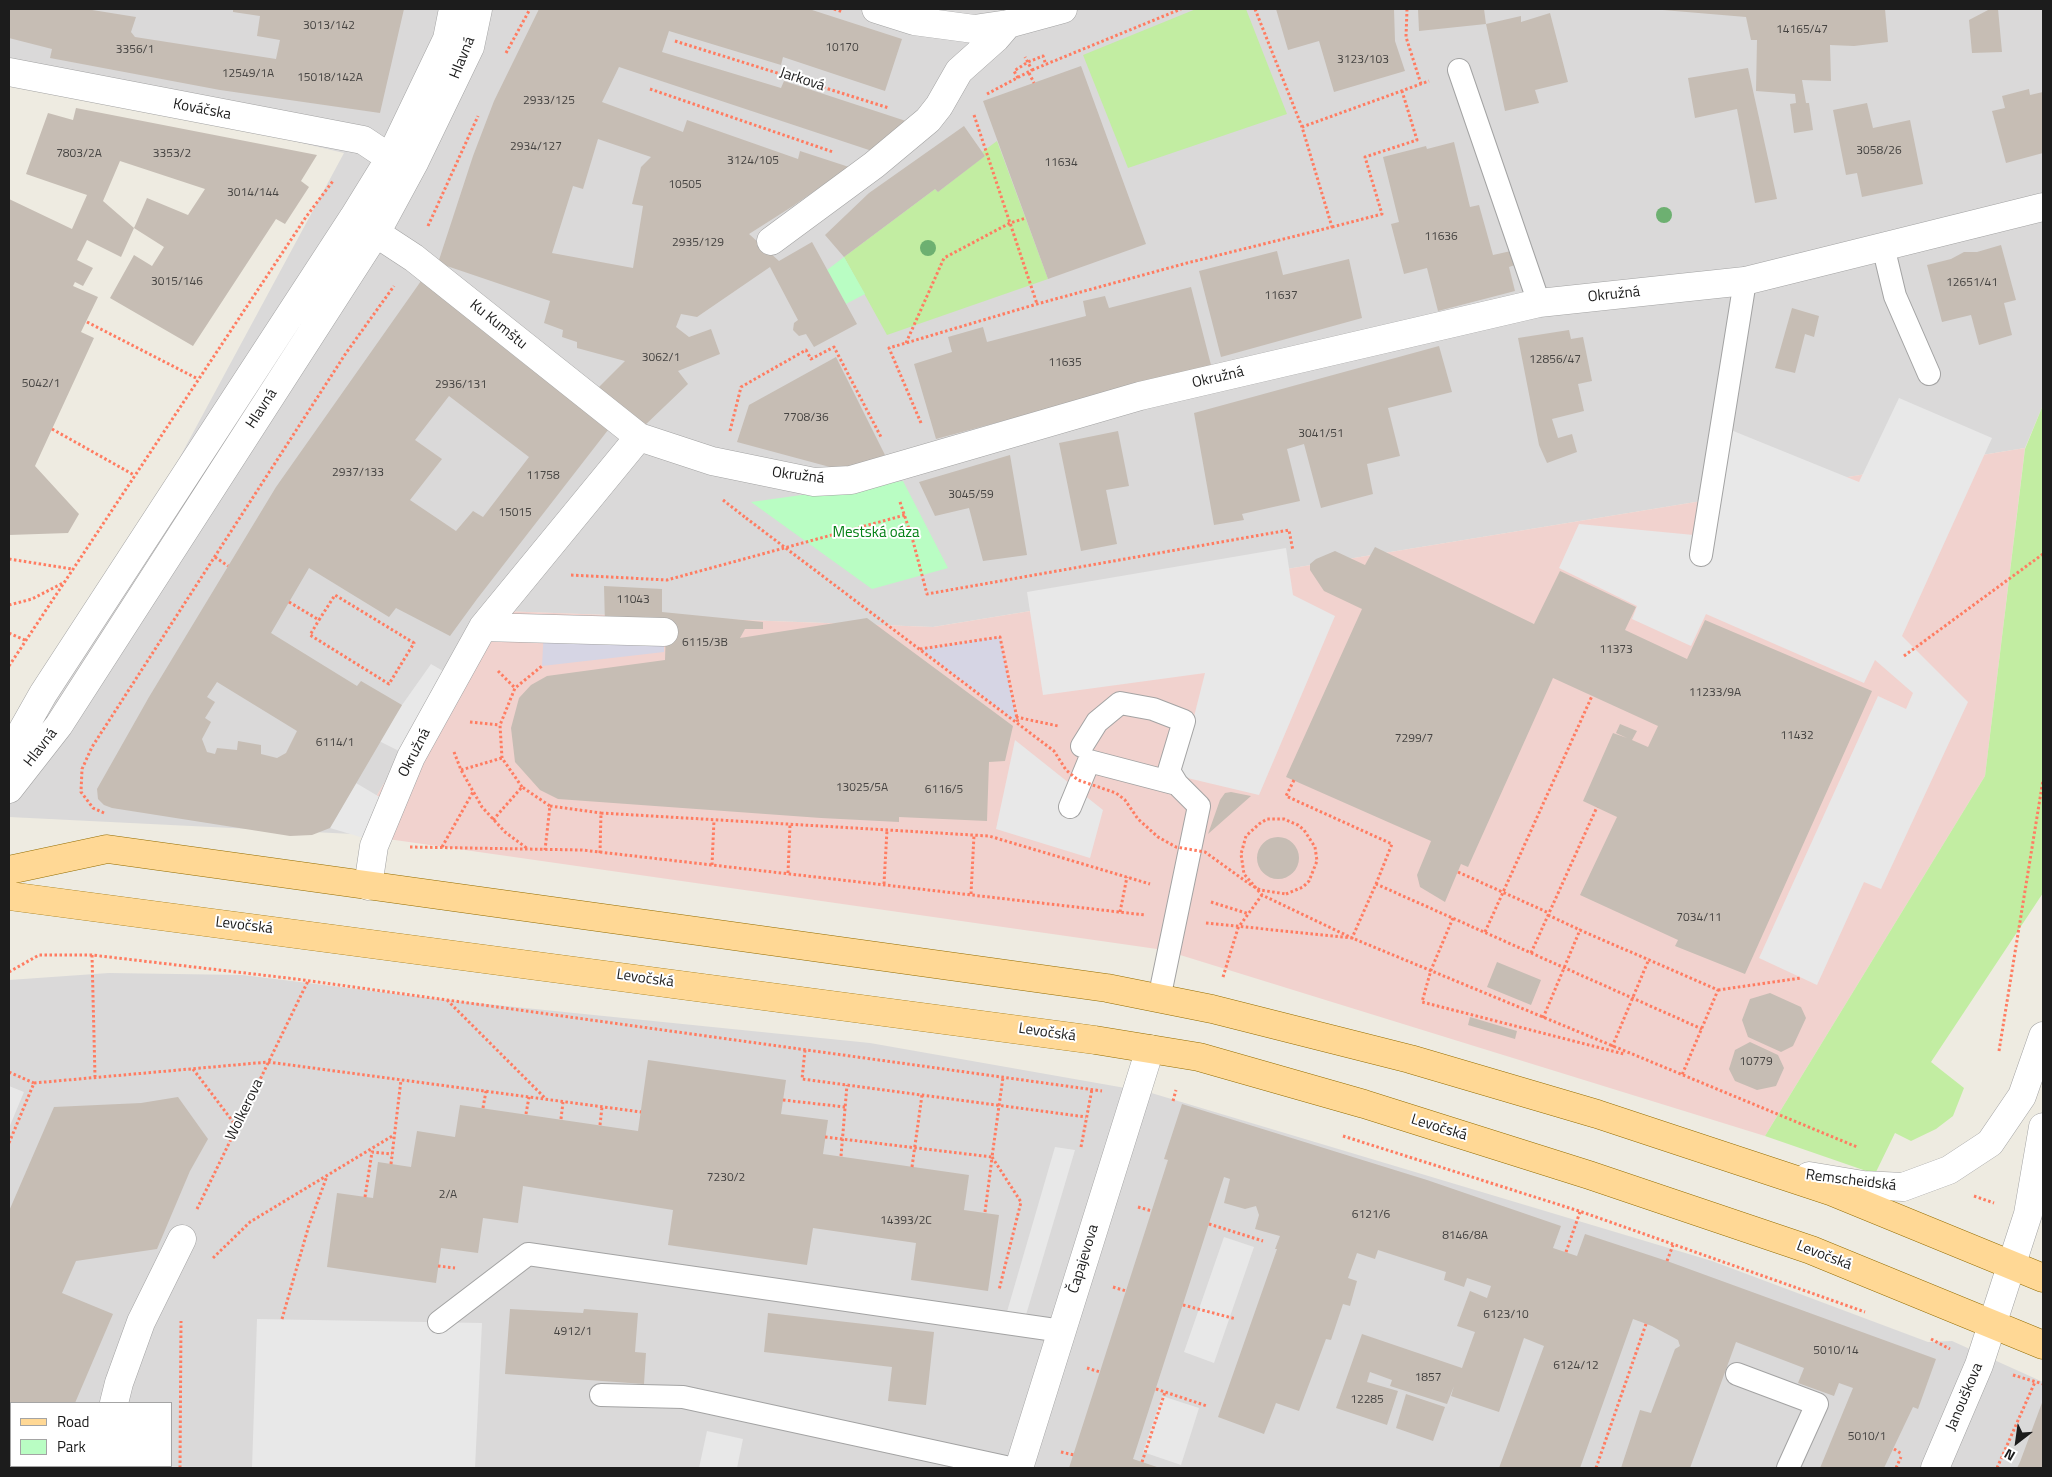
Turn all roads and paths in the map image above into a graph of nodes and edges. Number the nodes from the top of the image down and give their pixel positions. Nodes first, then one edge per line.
1 (454, 9) edge
2 (478, 9) edge
3 (530, 9) edge
4 (876, 9) edge
5 (1063, 9) edge
6 (1181, 9) edge
7 (1255, 9) edge
8 (1261, 9) edge
9 (1407, 9) edge
10 (1257, 14) junction
11 (1008, 24) junction
12 (675, 41) dead end
13 (505, 55) dead end
14 (1025, 56) dead end
15 (1028, 62) junction
16 (1046, 65) junction
17 (1460, 70) joint
18 (9, 72) edge
19 (1030, 72) junction
20 (1018, 78) junction
21 (1034, 83) dead end
22 (1421, 84) junction
23 (650, 89) dead end
24 (1402, 91) junction
25 (980, 98) dead end
26 (482, 107) dead end
27 (974, 107) dead end
28 (928, 120) junction
29 (1302, 127) junction
30 (363, 140) junction
31 (390, 158) junction
32 (874, 166) junction
33 (2043, 207) edge
34 (353, 218) junction
35 (1026, 218) dead end
36 (1010, 223) junction
37 (1332, 227) junction
38 (376, 233) junction
39 (771, 241) dead end
40 (1883, 246) junction
41 (414, 258) junction
42 (1744, 281) junction
43 (1539, 303) junction
44 (1037, 304) junction
45 (86, 322) dead end
46 (905, 343) junction
47 (1929, 374) dead end
48 (198, 380) junction
49 (52, 429) dead end
50 (640, 437) junction
51 (885, 445) dead end
52 (937, 455) junction
53 (723, 464) junction
54 (134, 475) junction
55 (897, 494) dead end
56 (905, 515) junction
57 (746, 518) dead end
58 (1293, 551) dead end
59 (2043, 554) edge
60 (1701, 556) dead end
61 (215, 557) junction
62 (9, 559) edge
63 (228, 566) dead end
64 (72, 569) junction
65 (614, 577) dead end
66 (63, 583) junction
67 (289, 602) dead end
68 (9, 605) edge
69 (319, 620) junction
70 (483, 627) junction
71 (664, 632) dead end
72 (9, 633) edge
73 (25, 640) junction
74 (920, 649) junction
75 (1904, 656) dead end
76 (9, 666) edge
77 (542, 666) dead end
78 (1592, 696) dead end
79 (1016, 717) junction
80 (1018, 723) junction
81 (1060, 726) dead end
82 (452, 746) dead end
83 (1082, 746) dead end
84 (9, 754) edge
85 (502, 758) junction
86 (461, 770) junction
87 (1294, 780) dead end
88 (2043, 780) edge
89 (1177, 784) junction
90 (522, 787) junction
91 (9, 789) edge
92 (473, 792) junction
93 (550, 806) junction
94 (1596, 807) dead end
95 (1070, 808) dead end
96 (601, 813) junction
97 (106, 814) dead end
98 (494, 820) junction
99 (714, 820) junction
100 (790, 825) junction
101 (887, 830) junction
102 (974, 835) junction
103 (374, 846) junction
104 (442, 847) junction
105 (528, 849) junction
106 (545, 850) junction
107 (600, 852) junction
108 (712, 865) junction
109 (9, 870) edge
110 (1458, 872) dead end
111 (788, 873) junction
112 (1127, 878) junction
113 (884, 884) junction
114 (1376, 884) junction
115 (368, 886) junction
116 (1503, 892) junction
117 (1181, 893) junction
118 (971, 894) junction
119 (1262, 895) junction
120 (9, 896) edge
121 (1120, 912) junction
122 (1249, 914) junction
123 (1548, 914) junction
124 (1453, 918) junction
125 (1176, 919) junction
126 (1238, 928) junction
127 (1580, 930) junction
128 (1485, 932) junction
129 (1352, 938) junction
130 (1531, 953) junction
131 (92, 955) junction
132 (1649, 959) junction
133 (1564, 968) junction
134 (1431, 970) junction
135 (9, 972) edge
136 (1801, 978) dead end
137 (308, 981) junction
138 (1718, 990) junction
139 (1633, 998) junction
140 (1159, 999) junction
141 (446, 1000) junction
142 (1543, 1018) junction
143 (1702, 1029) junction
144 (2043, 1036) edge
145 (1612, 1047) junction
146 (1150, 1049) junction
147 (805, 1050) junction
148 (1998, 1054) dead end
149 (1637, 1057) junction
150 (268, 1062) junction
151 (192, 1069) junction
152 (9, 1072) edge
153 (1682, 1075) junction
154 (94, 1077) junction
155 (1003, 1077) junction
156 (401, 1080) junction
157 (34, 1082) junction
158 (847, 1086) junction
159 (1176, 1090) dead end
160 (486, 1091) junction
161 (922, 1095) junction
162 (1134, 1096) junction
163 (529, 1097) junction
164 (546, 1099) junction
165 (783, 1100) dead end
166 (563, 1102) junction
167 (998, 1106) junction
168 (602, 1107) junction
169 (845, 1107) junction
170 (484, 1108) dead end
171 (641, 1112) dead end
172 (526, 1114) dead end
173 (1086, 1117) dead end
174 (561, 1119) dead end
175 (600, 1125) dead end
176 (236, 1128) junction
177 (2043, 1128) edge
178 (394, 1135) junction
179 (1342, 1136) dead end
180 (826, 1137) dead end
181 (842, 1139) junction
182 (9, 1143) edge
183 (914, 1148) junction
184 (1860, 1148) dead end
185 (392, 1154) junction
186 (840, 1156) dead end
187 (992, 1157) junction
188 (391, 1164) dead end
189 (912, 1166) dead end
190 (1761, 1168) junction
191 (1950, 1170) junction
192 (328, 1176) junction
193 (365, 1197) dead end
194 (1138, 1207) dead end
195 (1152, 1211) dead end
196 (985, 1212) dead end
197 (1580, 1212) junction
198 (2028, 1214) junction
199 (1209, 1224) dead end
200 (182, 1238) joint
201 (1263, 1241) dead end
202 (1673, 1244) junction
203 (1566, 1252) dead end
204 (211, 1260) dead end
205 (1667, 1261) dead end
206 (2011, 1265) junction
207 (2043, 1278) edge
208 (1113, 1287) dead end
209 (1126, 1291) dead end
210 (1183, 1305) dead end
211 (1866, 1312) dead end
212 (181, 1317) dead end
213 (282, 1319) dead end
214 (1236, 1319) dead end
215 (991, 1321) junction
216 (439, 1322) dead end
217 (1646, 1324) dead end
218 (1992, 1324) junction
219 (1062, 1331) junction
220 (1926, 1336) dead end
221 (2043, 1345) edge
222 (1979, 1365) junction
223 (1087, 1368) dead end
224 (1100, 1372) dead end
225 (1736, 1374) dead end
226 (2036, 1382) junction
227 (2043, 1384) edge
228 (1156, 1389) dead end
229 (1165, 1392) junction
230 (601, 1395) dead end
231 (114, 1402) edge
232 (1207, 1406) dead end
233 (1894, 1449) dead end
234 (1060, 1452) dead end
235 (1902, 1454) dead end
236 (1074, 1455) dead end
237 (1142, 1462) dead end
238 (180, 1468) edge
239 (1010, 1468) edge
240 (1019, 1468) edge
241 (1596, 1468) edge
242 (1788, 1468) edge
243 (1935, 1468) edge
244 (1997, 1468) edge

1 - 31 street, Hlavná
2 - 38 street, Hlavná
3 - 13 path
4 - 11 street
5 - 11 street
6 - 16 path
7 - 10 path
8 - 10 path
9 - 22 path
10 - 29 path
11 - 28 street
12 - 28 path, Jarková
14 - 15 path
15 - 16 path
15 - 19 path
15 - 20 path
16 - 19 path
17 - 22 path
17 - 43 lane
18 - 30 street, Kováčska
19 - 20 path
19 - 21 path
20 - 25 path
22 - 24 path
23 - 32 path
24 - 29 path
24 - 37 path
26 - 41 path
27 - 36 path
28 - 32 street
29 - 37 path
30 - 31 street, Kováčska
30 - 48 path
31 - 34 street, Hlavná
32 - 39 street
33 - 40 street, Okružná
34 - 38 street, Ku Kumštu
34 - 84 street, Hlavná
35 - 36 path
36 - 44 path
36 - 46 path
37 - 44 path
38 - 41 street, Ku Kumštu
38 - 91 street, Hlavná
40 - 42 street, Okružná
40 - 47 lane
41 - 50 street, Ku Kumštu
41 - 61 path
42 - 43 street, Okružná
42 - 60 lane
43 - 52 street, Okružná
44 - 46 path
45 - 48 path
46 - 52 path
48 - 54 path
49 - 54 path
50 - 53 street, Okružná
50 - 70 street, Okružná
51 - 53 path
52 - 53 street, Okružná
54 - 64 path
55 - 56 path
56 - 58 path
56 - 65 path
57 - 74 path, bridge
59 - 75 path
61 - 63 path
61 - 97 path
62 - 64 path
64 - 66 path
66 - 68 path
66 - 73 path
67 - 69 path
69 - 69 path
70 - 71 street
70 - 103 street, Okružná
72 - 73 path
73 - 76 path
74 - 79 path
74 - 80 path, bridge
77 - 85 path
78 - 116 path
79 - 80 path, bridge
79 - 81 path
80 - 119 path, bridge
82 - 86 path
83 - 89 lane
85 - 86 path
85 - 90 path
86 - 92 path
87 - 114 path
88 - 148 path
89 - 95 lane
89 - 117 lane
90 - 93 path
90 - 98 path
92 - 98 path
92 - 104 path
93 - 96 path
93 - 106 path
94 - 123 path
96 - 99 path
96 - 107 path
98 - 105 path
99 - 100 path
99 - 108 path
100 - 101 path
100 - 111 path
101 - 102 path
101 - 113 path
102 - 112 path
102 - 118 path
103 - 104 path
103 - 115 street, Okružná
104 - 105 path
105 - 106 path
106 - 107 path
107 - 108 path
108 - 111 path
109 - 115 main road
110 - 116 path
111 - 113 path
112 - 117 path
112 - 121 path
113 - 118 path
114 - 124 path
114 - 129 path
115 - 140 main road
116 - 123 path
116 - 128 path
117 - 122 path
117 - 125 lane
118 - 121 path
119 - 122 path
119 - 129 path
120 - 146 main road, Levočská
121 - 125 path
122 - 126 path
123 - 127 path
123 - 130 path
124 - 128 path
124 - 134 path
125 - 126 path
125 - 140 lane
126 - 129 path
127 - 132 path
127 - 133 path
128 - 130 path
129 - 134 path
130 - 133 path
131 - 135 path
131 - 137 path
131 - 154 path
132 - 138 path
132 - 139 path
133 - 139 path
133 - 142 path
134 - 142 path
134 - 149 path
136 - 138 path
137 - 141 path
137 - 150 path, Wolkerova
138 - 143 path
139 - 143 path
139 - 145 path
140 - 190 main road
141 - 147 path
141 - 164 path
142 - 145 path
143 - 153 path
144 - 191 street, Remscheidská
145 - 149 path
146 - 162 street, Čapajevova
146 - 218 main road, Levočská
147 - 155 path
147 - 158 path
149 - 153 path
150 - 151 path
150 - 156 path
150 - 176 path, Wolkerova
151 - 154 path
151 - 176 path
152 - 157 path
153 - 184 path
154 - 157 path
155 - 162 path
155 - 167 path
156 - 160 path
156 - 178 path
157 - 182 path
158 - 161 path
158 - 169 path
159 - 162 path
160 - 163 path
160 - 170 path
161 - 167 path
161 - 183 path
162 - 219 street, Čapajevova
163 - 164 path
163 - 172 path
164 - 166 path
165 - 169 path
166 - 168 path
166 - 174 path
167 - 173 path
167 - 187 path
168 - 171 path
168 - 175 path
169 - 181 path
176 - 200 path, Wolkerova
177 - 198 street
178 - 185 path
178 - 192 path
179 - 197 path
180 - 181 path
181 - 183 path
181 - 186 path
183 - 187 path
183 - 189 path
185 - 188 path
185 - 193 path
187 - 196 path
187 - 215 path
190 - 191 street, Remscheidská
190 - 206 main road
191 - 198 path
192 - 204 path
192 - 213 path
194 - 195 path
197 - 202 path
197 - 203 path
198 - 206 street
199 - 201 path
200 - 231 street
202 - 205 path
202 - 211 path
206 - 207 main road
206 - 218 street, Janouškova
208 - 209 path
210 - 214 path
212 - 238 path
215 - 216 lane
215 - 219 lane
217 - 241 path
218 - 221 main road, Levočská
218 - 222 street, Janouškova
219 - 240 street, Čapajevova
220 - 222 path
222 - 226 path
222 - 243 street, Janouškova
223 - 224 path
225 - 242 lane
226 - 227 path
226 - 244 path
228 - 229 path
229 - 232 path
229 - 237 path
230 - 239 lane
233 - 235 path
234 - 236 path

